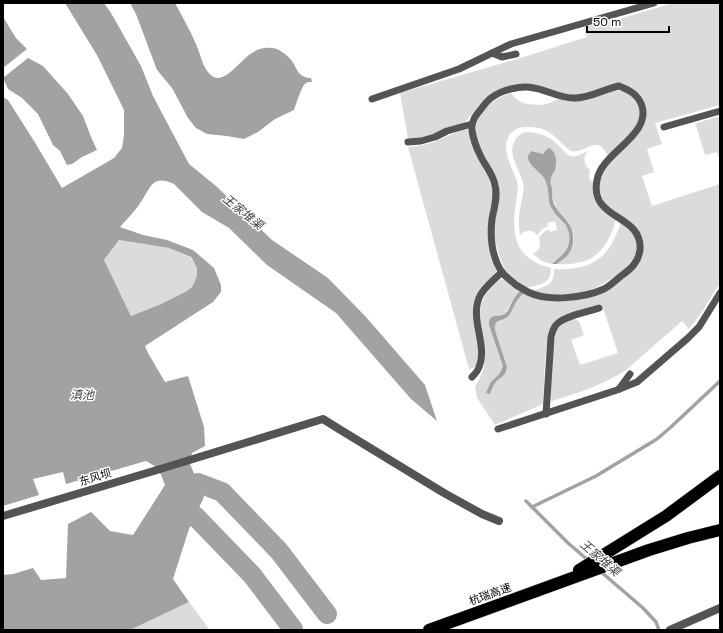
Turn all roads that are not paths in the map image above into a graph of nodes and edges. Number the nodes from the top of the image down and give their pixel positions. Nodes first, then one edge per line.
1 (654, 3) edge
2 (492, 53) junction
3 (516, 54) dead end
4 (372, 99) dead end
5 (720, 111) edge
6 (472, 124) junction
7 (664, 127) dead end
8 (408, 142) dead end
9 (502, 272) junction
10 (720, 293) edge
11 (599, 308) dead end
12 (630, 374) dead end
13 (472, 377) dead end
14 (617, 390) junction
15 (546, 414) junction
16 (498, 429) dead end
17 (720, 476) edge
18 (3, 516) edge
19 (499, 521) dead end
20 (720, 530) edge
21 (560, 583) junction
22 (720, 608) edge
23 (429, 630) edge
24 (670, 630) edge

1 - 2 lane
2 - 3 lane
2 - 4 lane
5 - 7 lane
6 - 8 lane
6 - 9 lane
6 - 9 lane
9 - 13 lane
10 - 14 lane
11 - 15 lane
12 - 14 lane
14 - 15 lane
15 - 16 lane
17 - 21 highway
18 - 19 street, 东风坝
20 - 21 highway
21 - 23 highway, 杭瑞高速
22 - 24 street

